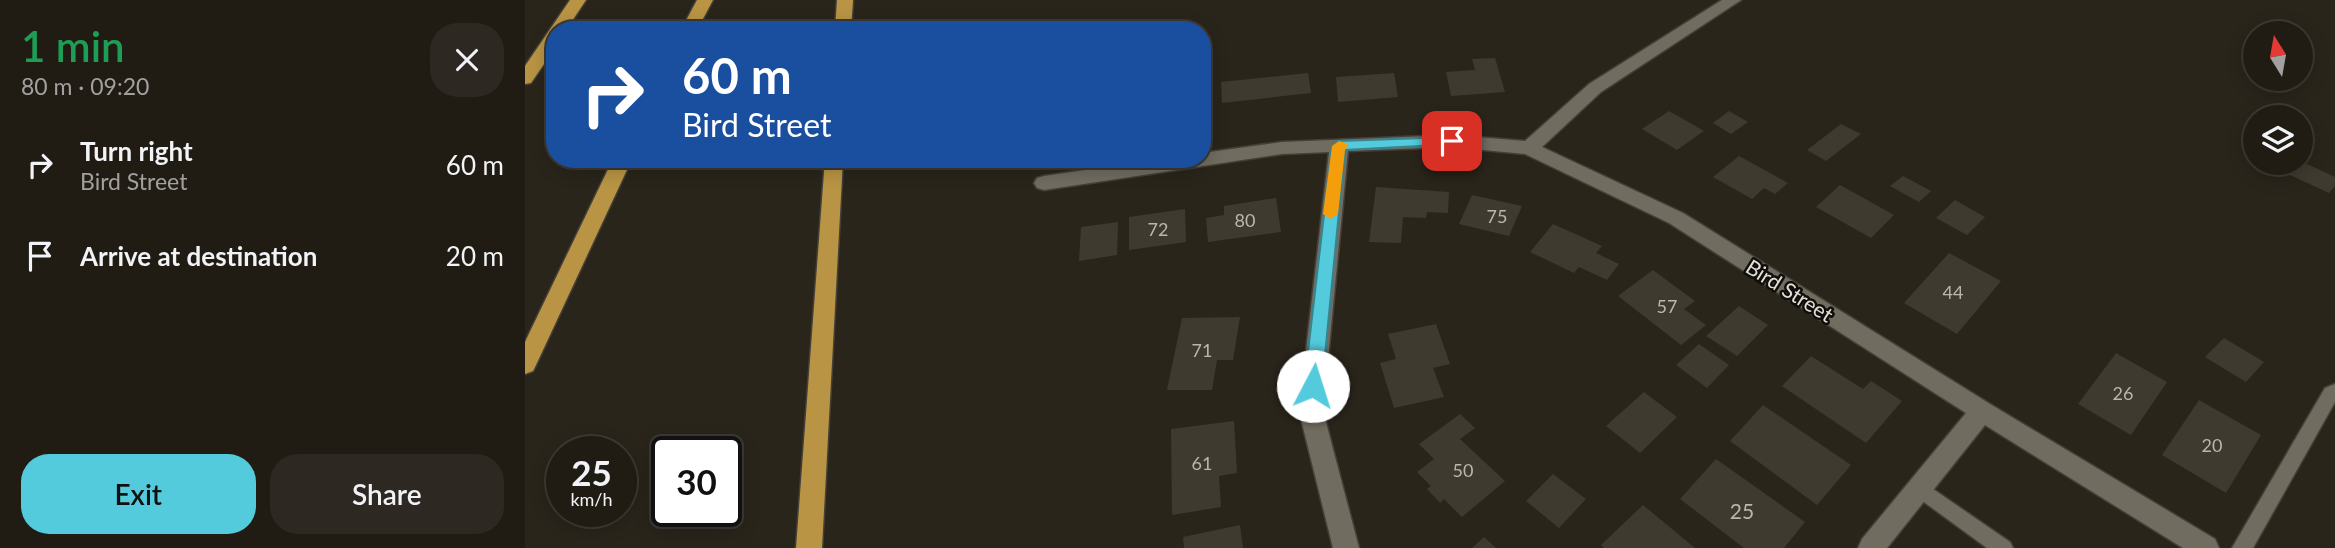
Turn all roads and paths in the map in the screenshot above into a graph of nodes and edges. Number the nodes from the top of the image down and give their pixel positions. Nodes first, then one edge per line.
1 (578, 0) edge
2 (705, 0) edge
3 (845, 0) edge
4 (1733, 0) edge
5 (564, 21) edge
6 (694, 21) edge
7 (844, 21) edge
8 (546, 48) edge
9 (525, 79) edge
10 (1339, 146) junction
11 (1529, 148) junction
12 (1211, 158) edge
13 (619, 168) edge
14 (833, 168) edge
15 (1146, 168) edge
16 (1044, 183) dead end
17 (525, 365) edge
18 (2335, 391) edge
19 (1982, 411) junction
20 (1920, 488) junction
21 (809, 548) edge
22 (1346, 548) edge
23 (1871, 548) edge
24 (2003, 548) edge
25 (2206, 548) edge
26 (2242, 548) edge

1 - 5 highway
2 - 6 highway
3 - 7 highway
4 - 11 street
8 - 9 highway
10 - 11 street, Bird Street
10 - 12 street, Bird Street
10 - 22 street
11 - 19 street, Bird Street
13 - 17 highway
14 - 21 highway
15 - 16 street, Bird Street
18 - 26 lane
19 - 20 street
19 - 25 street, Bird Street
20 - 23 street
20 - 24 lane

